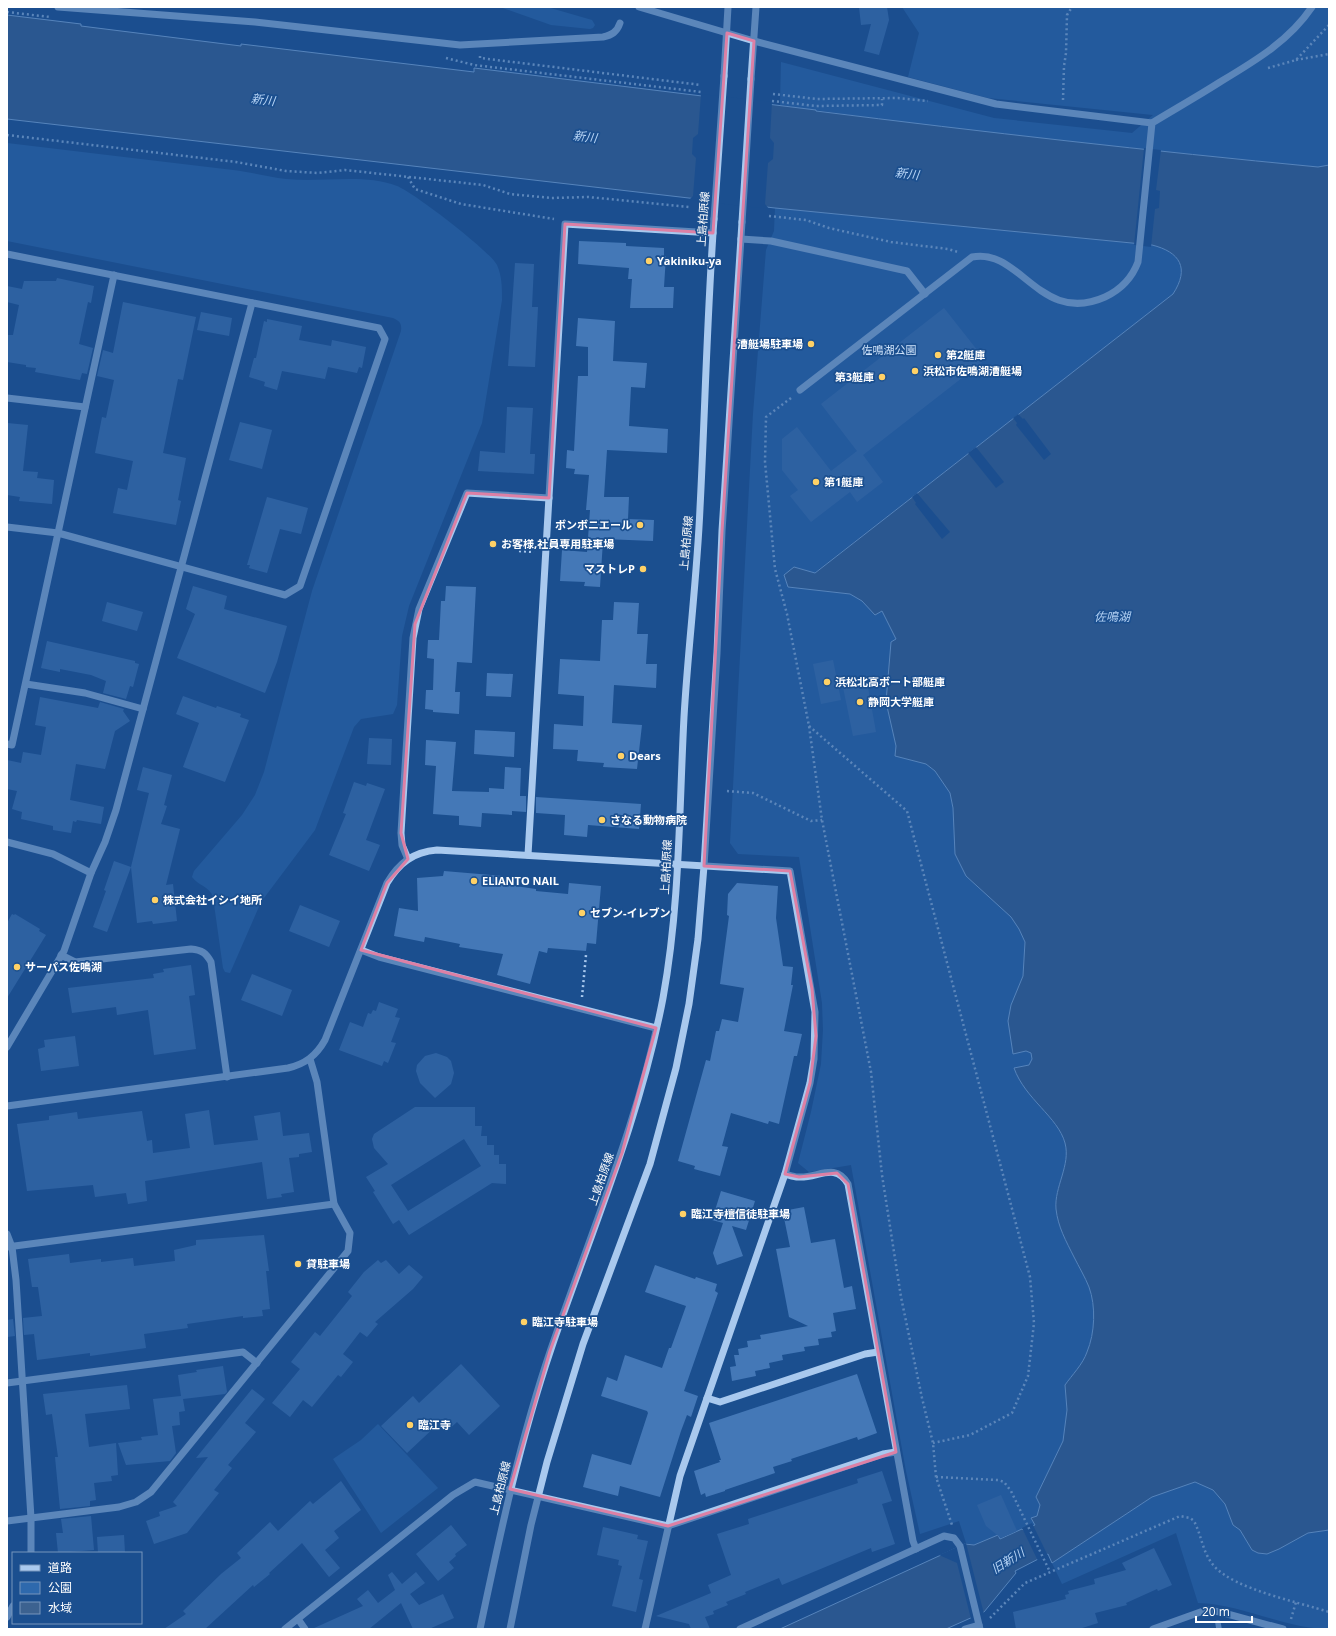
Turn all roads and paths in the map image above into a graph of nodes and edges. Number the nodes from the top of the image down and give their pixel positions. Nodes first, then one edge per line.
1 (58, 7) edge
2 (639, 7) edge
3 (728, 7) edge
4 (756, 7) edge
5 (1072, 7) edge
6 (1312, 7) edge
7 (7, 12) edge
8 (52, 17) dead end
9 (620, 23) dead end
10 (1329, 25) edge
11 (727, 33) junction
12 (754, 41) junction
13 (479, 44) junction
14 (1329, 54) edge
15 (440, 56) dead end
16 (1296, 60) junction
17 (1263, 70) dead end
18 (651, 79) junction
19 (701, 85) dead end
20 (650, 86) junction
21 (701, 92) dead end
22 (773, 94) dead end
23 (882, 99) junction
24 (772, 101) dead end
25 (930, 101) dead end
26 (1061, 112) junction
27 (1152, 123) junction
28 (7, 135) edge
29 (408, 176) junction
30 (689, 208) dead end
31 (769, 216) dead end
32 (565, 224) junction
33 (713, 233) junction
34 (741, 239) junction
35 (7, 254) edge
36 (965, 262) junction
37 (114, 275) junction
38 (924, 294) junction
39 (252, 303) junction
40 (800, 390) joint
41 (7, 398) edge
42 (85, 407) junction
43 (549, 498) junction
44 (7, 527) edge
45 (58, 533) junction
46 (519, 541) dead end
47 (538, 552) dead end
48 (182, 566) junction
49 (26, 684) junction
50 (143, 709) junction
51 (809, 726) junction
52 (7, 744) edge
53 (727, 791) dead end
54 (822, 820) junction
55 (7, 842) edge
56 (528, 856) junction
57 (408, 859) junction
58 (677, 864) junction
59 (704, 866) junction
60 (91, 873) junction
61 (361, 950) junction
62 (61, 955) junction
63 (586, 955) dead end
64 (581, 1008) junction
65 (656, 1028) junction
66 (7, 1047) edge
67 (310, 1059) junction
68 (227, 1076) junction
69 (7, 1106) edge
70 (785, 1174) junction
71 (334, 1204) junction
72 (7, 1234) edge
73 (9, 1247) edge
74 (878, 1352) junction
75 (257, 1363) junction
76 (23, 1381) junction
77 (7, 1383) edge
78 (707, 1398) junction
79 (933, 1443) junction
80 (896, 1452) junction
81 (936, 1477) junction
82 (510, 1489) junction
83 (538, 1496) junction
84 (31, 1518) junction
85 (7, 1521) edge
86 (668, 1526) junction
87 (952, 1537) junction
88 (916, 1549) junction
89 (31, 1552) edge
90 (1050, 1572) junction
91 (1296, 1602) junction
92 (12, 1608) edge
93 (1329, 1612) edge
94 (7, 1617) edge
95 (298, 1619) junction
96 (979, 1624) edge
97 (1286, 1627) edge
98 (285, 1629) edge
99 (306, 1629) edge
100 (480, 1629) edge
101 (510, 1629) edge
102 (645, 1629) edge
103 (740, 1629) edge
104 (965, 1629) edge
105 (1155, 1629) edge

1 - 13 street
2 - 11 street
3 - 11 street, 上島柏原線
4 - 12 street
5 - 26 path
6 - 27 street
7 - 8 path
9 - 13 street
10 - 16 path
11 - 12 street
11 - 33 street, 上島柏原線, bridge
12 - 26 street
12 - 34 street, bridge
13 - 18 path
14 - 16 path
15 - 20 path
16 - 17 path
18 - 19 path
18 - 20 path
20 - 21 path
22 - 23 path
23 - 24 path
23 - 25 path
26 - 27 street
27 - 36 street
28 - 29 path
29 - 30 path
29 - 32 path
31 - 36 path
32 - 33 street
32 - 43 street
33 - 58 street, 上島柏原線
34 - 38 street
34 - 59 street
35 - 37 street
36 - 38 street
37 - 39 street
37 - 42 street
38 - 40 street
39 - 48 street
39 - 48 street
40 - 51 path
41 - 42 street
42 - 45 street
43 - 56 street
43 - 57 street
44 - 45 street
45 - 48 street
45 - 49 street
46 - 47 path
48 - 50 street
49 - 50 street
49 - 52 street
50 - 60 street
51 - 54 path
51 - 79 path
53 - 54 path
54 - 79 path
55 - 60 street
56 - 57 street
56 - 58 street
57 - 61 street
58 - 59 street
58 - 65 street, 上島柏原線
59 - 70 street
59 - 83 street
60 - 62 street
61 - 64 street
61 - 67 street
62 - 66 street
62 - 68 street
63 - 64 path
64 - 65 street
65 - 82 street, 上島柏原線
67 - 68 street
67 - 71 street
68 - 69 street
70 - 74 street
70 - 78 street
71 - 73 street
71 - 75 street
72 - 73 street
73 - 76 street
74 - 78 street
74 - 80 street
75 - 76 street
75 - 84 street
76 - 77 street
76 - 84 street
78 - 86 street
79 - 81 path
80 - 86 street
80 - 88 street
81 - 87 path
81 - 90 path
82 - 83 street
82 - 95 street
82 - 100 street, 上島柏原線
83 - 86 street
83 - 101 street
84 - 85 street
84 - 89 street
86 - 102 street
87 - 88 street
87 - 96 street
88 - 103 street
90 - 91 path
90 - 96 path
91 - 93 path
91 - 97 path
92 - 94 street
95 - 98 street
95 - 99 street
96 - 104 street
97 - 105 street

